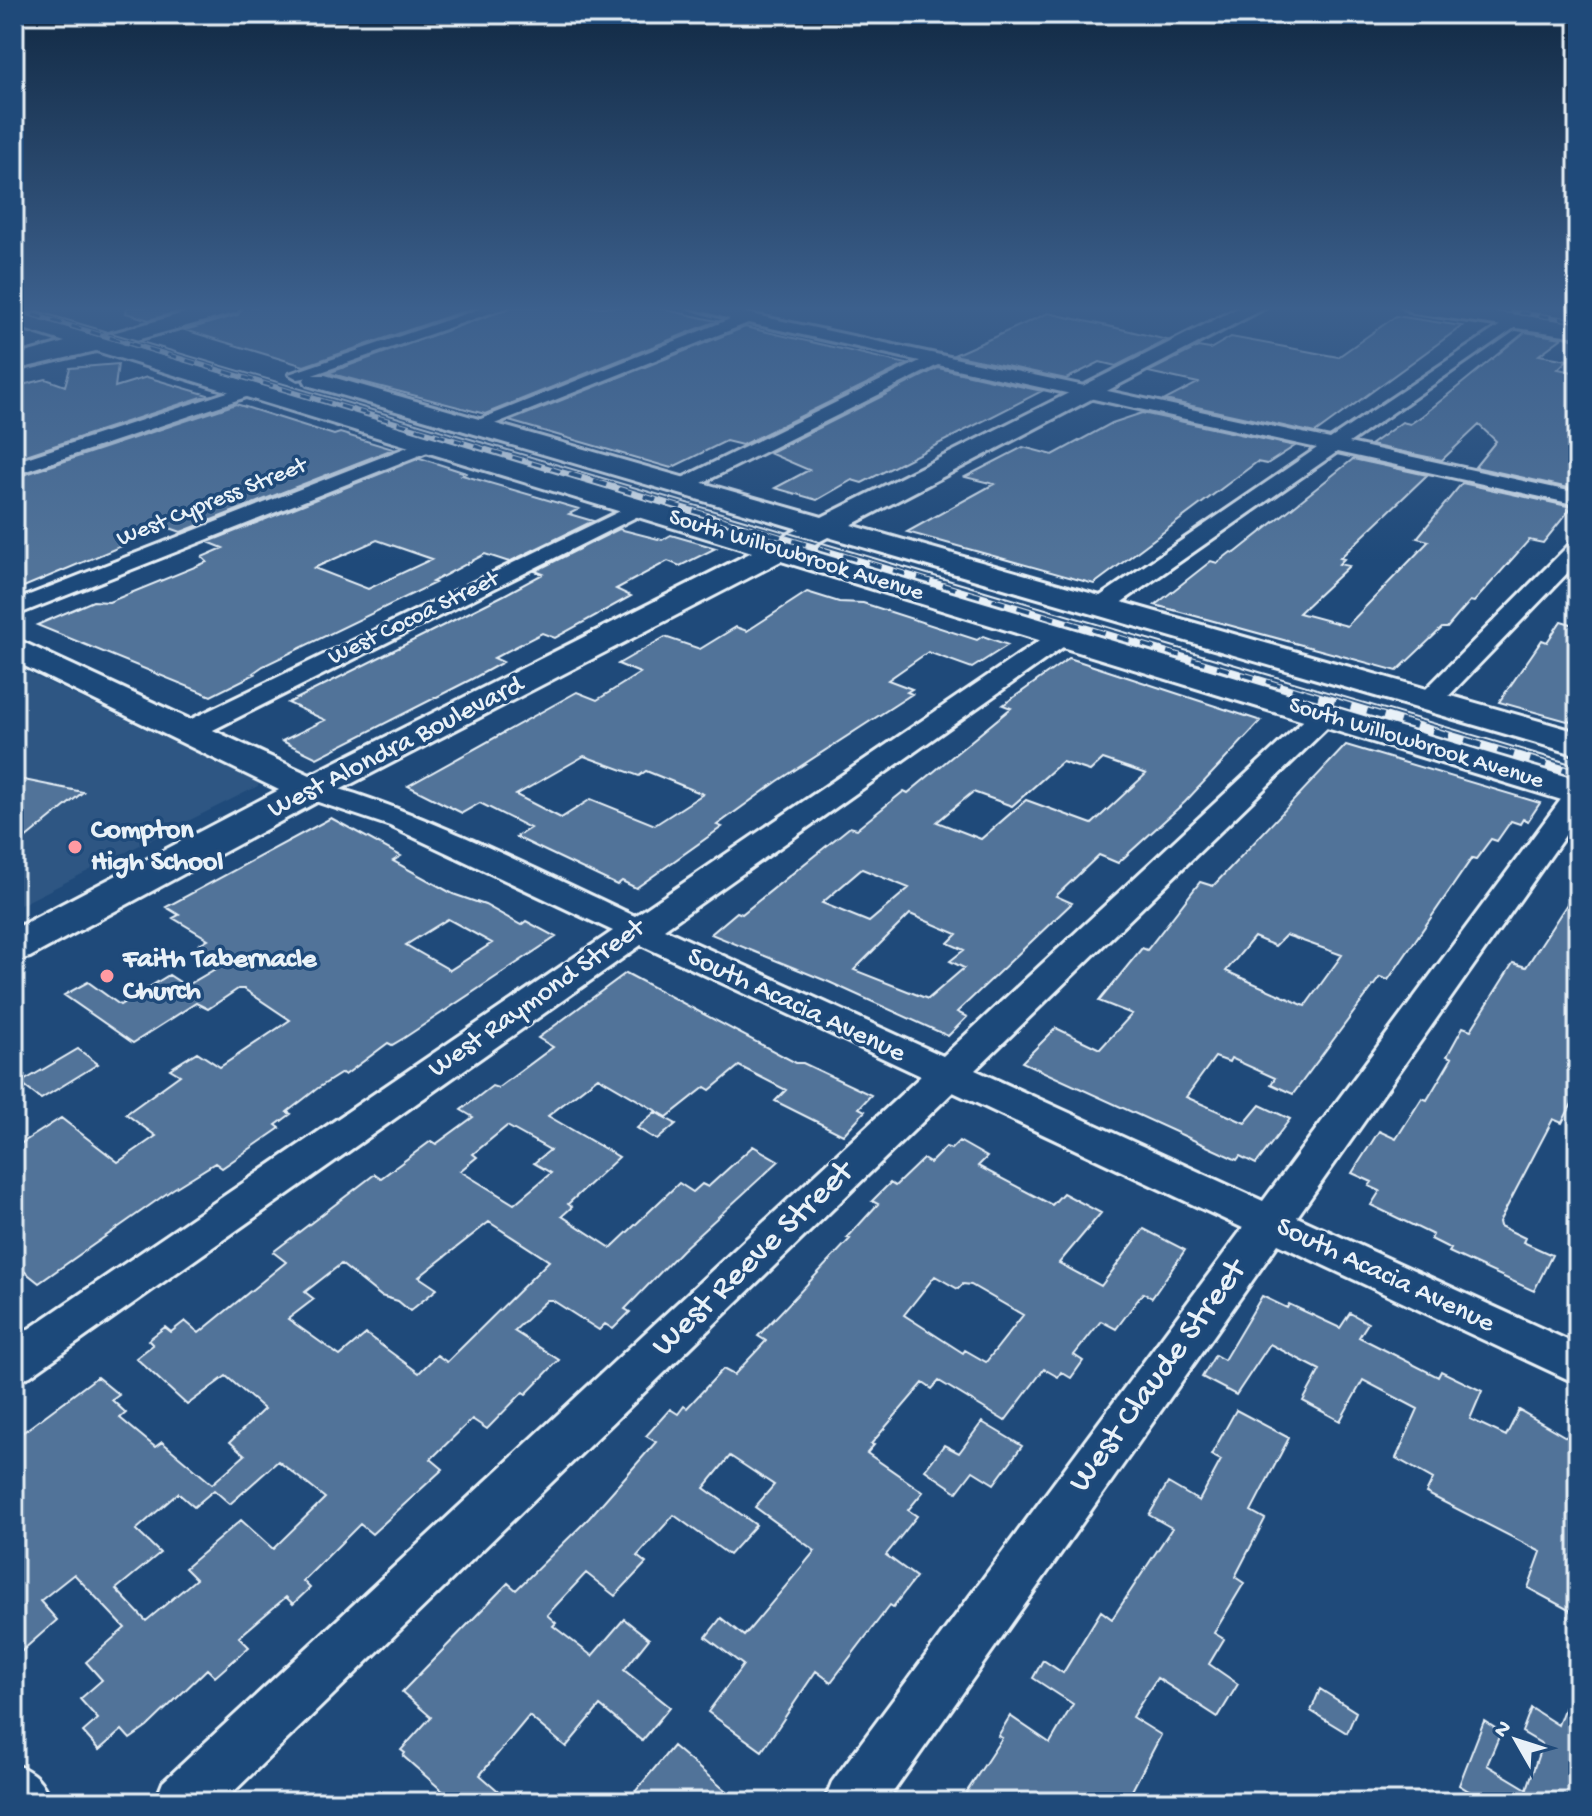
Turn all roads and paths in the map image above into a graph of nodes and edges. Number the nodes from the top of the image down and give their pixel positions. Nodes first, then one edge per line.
1 (244, 392) edge
2 (255, 392) edge
3 (360, 392) edge
4 (559, 392) edge
5 (870, 392) edge
6 (1086, 392) joint
7 (1412, 392) edge
8 (475, 425) junction
9 (428, 445) junction
10 (1333, 446) junction
11 (14, 469) edge
12 (683, 485) junction
13 (1578, 499) edge
14 (639, 508) junction
15 (828, 526) junction
16 (788, 548) junction
17 (1578, 549) edge
18 (1101, 606) junction
19 (14, 609) edge
20 (1061, 637) junction
21 (14, 648) edge
22 (1430, 700) junction
23 (1324, 716) junction
24 (189, 731) junction
25 (1578, 744) edge
26 (310, 790) junction
27 (1578, 794) edge
28 (635, 931) junction
29 (14, 947) edge
30 (948, 1076) junction
31 (1271, 1223) junction
32 (14, 1363) edge
33 (1578, 1365) edge
34 (14, 1792) edge
35 (23, 1802) edge
36 (183, 1802) edge
37 (852, 1802) edge

1 - 11 street
2 - 9 street, South Willowbrook Avenue
3 - 8 street, South Willowbrook Avenue
4 - 8 street
5 - 12 street
6 - 10 street
6 - 15 street, West Alondra Boulevard
7 - 10 street
8 - 12 street, South Willowbrook Avenue
9 - 14 street, South Willowbrook Avenue
9 - 19 street, West Cypress Street
10 - 13 street
10 - 18 street
12 - 15 street, South Willowbrook Avenue
14 - 16 street, South Willowbrook Avenue
14 - 24 street, West Cocoa Street
15 - 16 street, West Alondra Boulevard
15 - 18 street, South Willowbrook Avenue
16 - 20 street, South Willowbrook Avenue
16 - 26 street, West Alondra Boulevard
17 - 22 street
18 - 22 street, South Willowbrook Avenue
20 - 23 street, South Willowbrook Avenue
20 - 28 street, West Raymond Street
21 - 24 street, South Acacia Avenue
22 - 25 street, South Willowbrook Avenue
23 - 27 street, South Willowbrook Avenue
23 - 30 street, West Reeve Street
24 - 26 street, South Acacia Avenue
26 - 28 street, South Acacia Avenue
26 - 29 street, West Alondra Boulevard
27 - 31 street, West Claude Street
28 - 30 street, South Acacia Avenue
28 - 32 street, West Raymond Street
30 - 31 street, South Acacia Avenue
30 - 36 street, West Reeve Street
31 - 33 street, South Acacia Avenue
31 - 37 street, West Claude Street
34 - 35 street

